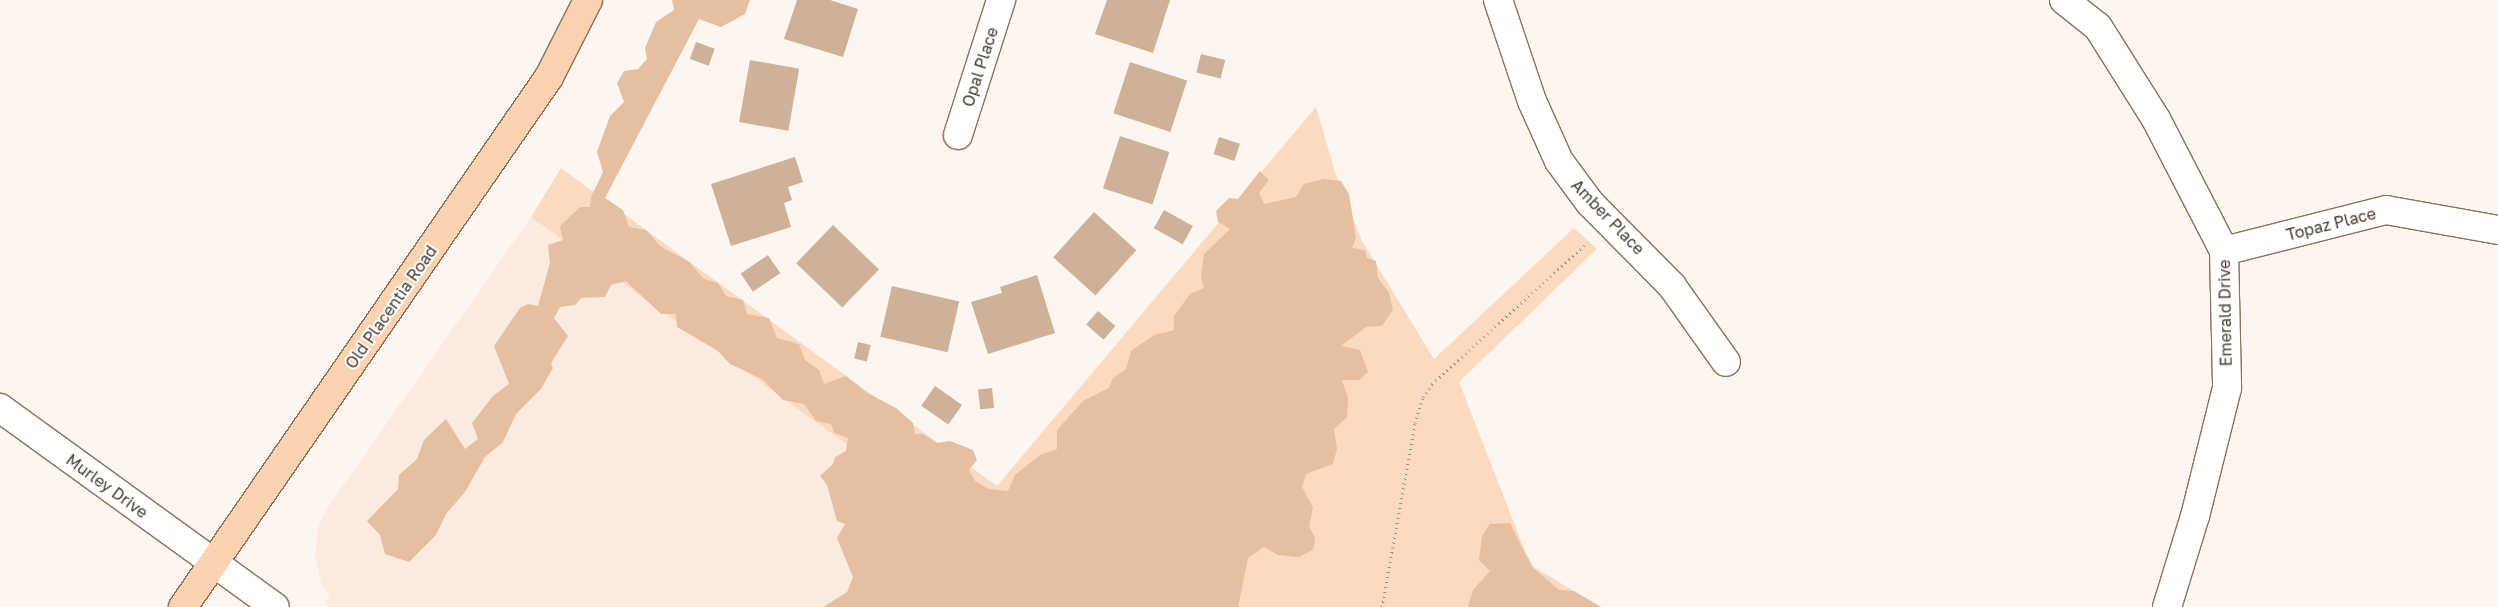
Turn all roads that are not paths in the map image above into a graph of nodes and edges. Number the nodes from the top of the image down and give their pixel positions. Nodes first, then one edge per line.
1 (588, 0) edge
2 (1001, 0) edge
3 (1498, 0) edge
4 (2064, 0) edge
5 (958, 135) dead end
6 (2498, 230) edge
7 (2224, 251) junction
8 (1726, 362) dead end
9 (0, 408) edge
10 (214, 564) junction
11 (183, 607) edge
12 (275, 607) edge
13 (2167, 607) edge

1 - 10 main road, Old Placentia Road
2 - 5 street, Opal Place
3 - 8 street, Amber Place
4 - 7 street, Emerald Drive
6 - 7 street, Topaz Place
7 - 13 street, Emerald Drive
9 - 10 street, Murley Drive
10 - 11 main road, Old Placentia Road
10 - 12 street

